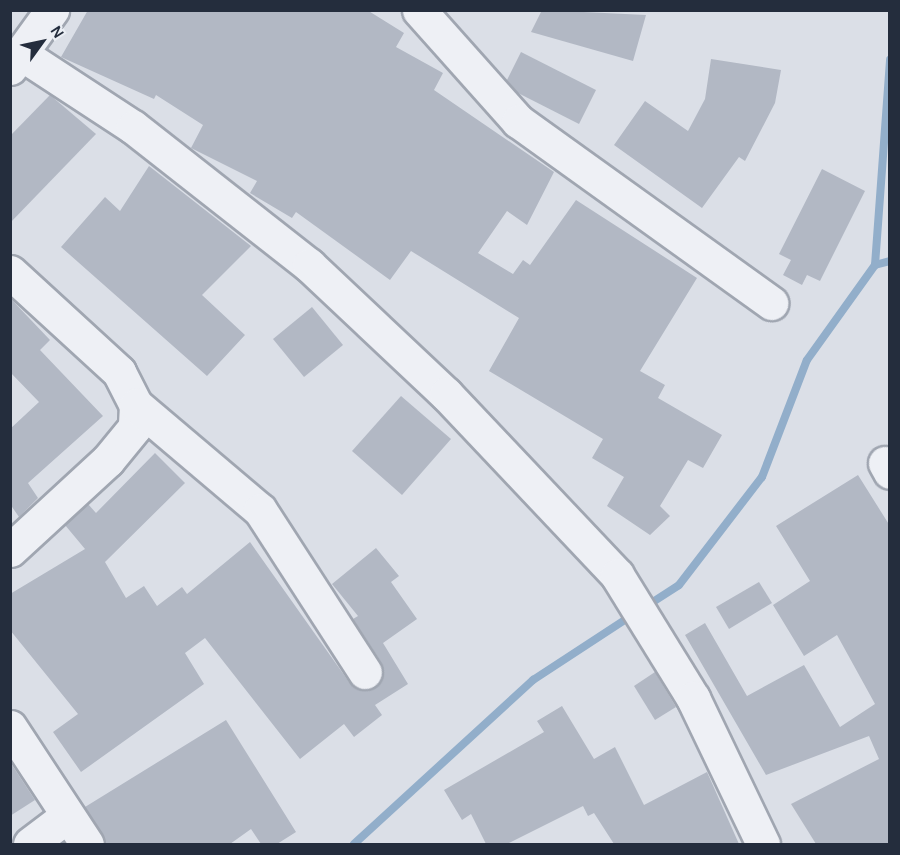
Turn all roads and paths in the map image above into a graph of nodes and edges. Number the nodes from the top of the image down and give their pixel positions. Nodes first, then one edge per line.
1 (52, 10) edge
2 (419, 10) edge
3 (17, 62) edge
4 (10, 272) edge
5 (771, 303) dead end
6 (136, 405) junction
7 (10, 550) edge
8 (365, 672) dead end
9 (10, 727) edge
10 (67, 816) junction
11 (30, 844) edge
12 (87, 844) edge
13 (763, 844) edge

1 - 3 street
2 - 5 street
3 - 13 street
4 - 6 street
6 - 7 street
6 - 8 street
9 - 10 street
10 - 11 street
10 - 12 street

